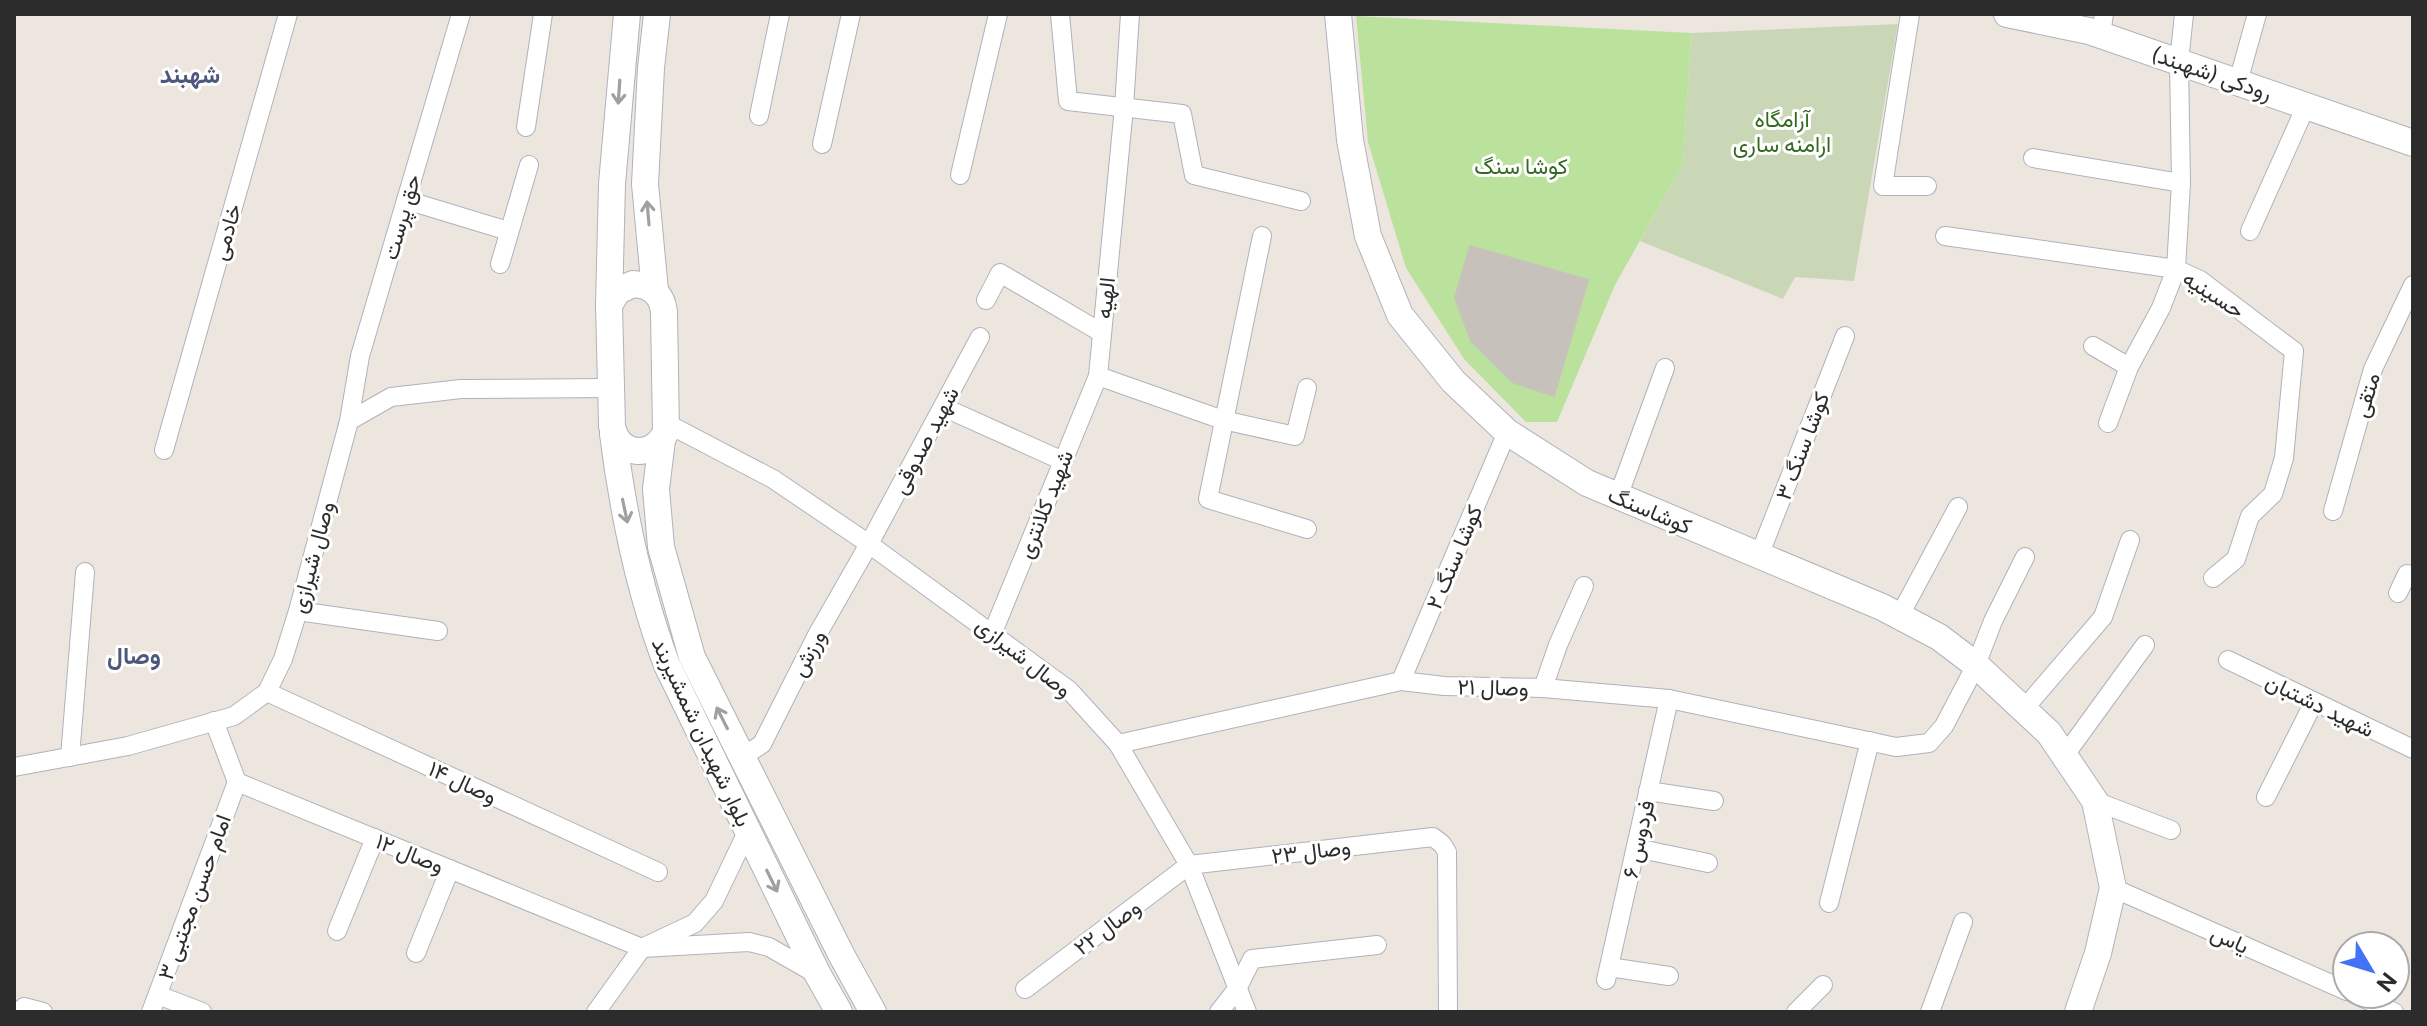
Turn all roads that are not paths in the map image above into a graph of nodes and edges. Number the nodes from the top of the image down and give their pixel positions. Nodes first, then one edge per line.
1 (288, 14) edge
2 (461, 14) edge
3 (543, 14) edge
4 (627, 14) edge
5 (657, 14) edge
6 (780, 14) edge
7 (851, 14) edge
8 (998, 14) edge
9 (1060, 14) edge
10 (1130, 14) edge
11 (1338, 14) edge
12 (1910, 14) edge
13 (2007, 14) edge
14 (2184, 14) edge
15 (2257, 14) edge
16 (2103, 24) edge
17 (2179, 62) junction
18 (2238, 82) junction
19 (2306, 106) junction
20 (1124, 107) junction
21 (759, 116) dead end
22 (526, 127) dead end
23 (2413, 143) edge
24 (822, 144) dead end
25 (2033, 158) dead end
26 (529, 165) dead end
27 (960, 175) dead end
28 (2181, 183) junction
29 (1927, 186) dead end
30 (406, 200) junction
31 (1301, 201) dead end
32 (508, 231) junction
33 (2250, 231) dead end
34 (1262, 236) dead end
35 (1945, 236) dead end
36 (500, 264) dead end
37 (2176, 269) junction
38 (2413, 285) edge
39 (655, 291) junction
40 (986, 300) dead end
41 (609, 305) junction
42 (1102, 333) junction
43 (1845, 336) dead end
44 (980, 337) dead end
45 (2093, 346) dead end
46 (2129, 367) junction
47 (1665, 368) dead end
48 (1098, 376) junction
49 (610, 388) junction
50 (1307, 388) dead end
51 (943, 407) junction
52 (1223, 420) junction
53 (349, 421) junction
54 (2108, 423) dead end
55 (665, 432) junction
56 (1507, 432) junction
57 (613, 434) junction
58 (164, 450) dead end
59 (1063, 461) junction
60 (1618, 497) junction
61 (1958, 507) dead end
62 (2333, 511) dead end
63 (1307, 529) dead end
64 (2130, 540) dead end
65 (869, 544) junction
66 (1759, 556) junction
67 (2025, 557) dead end
68 (85, 572) dead end
69 (2413, 576) edge
70 (2213, 578) dead end
71 (1584, 586) dead end
72 (2398, 593) dead end
73 (298, 611) junction
74 (1899, 617) junction
75 (438, 631) dead end
76 (993, 632) junction
77 (2145, 645) dead end
78 (2228, 660) dead end
79 (1976, 665) junction
80 (1401, 681) junction
81 (1543, 688) junction
82 (267, 692) junction
83 (1669, 699) junction
84 (2314, 702) junction
85 (2024, 709) junction
86 (214, 721) junction
87 (1870, 741) junction
88 (1118, 744) junction
89 (2413, 749) edge
90 (2065, 755) junction
91 (70, 757) junction
92 (742, 757) junction
93 (14, 767) edge
94 (237, 782) junction
95 (1648, 791) junction
96 (2266, 797) dead end
97 (1714, 801) dead end
98 (2095, 801) junction
99 (748, 830) junction
100 (2171, 830) dead end
101 (375, 838) junction
102 (1636, 848) junction
103 (1708, 863) dead end
104 (1189, 865) junction
105 (450, 869) junction
106 (658, 872) dead end
107 (2113, 888) junction
108 (1829, 903) dead end
109 (1963, 922) dead end
110 (337, 931) dead end
111 (1377, 945) dead end
112 (642, 948) junction
113 (416, 953) dead end
114 (818, 975) junction
115 (1669, 976) dead end
116 (2331, 984) edge
117 (1823, 985) dead end
118 (1025, 989) dead end
119 (1237, 989) junction
120 (154, 1004) edge
121 (24, 1007) dead end
122 (43, 1012) edge
123 (202, 1012) edge
124 (596, 1012) edge
125 (839, 1012) edge
126 (873, 1012) edge
127 (1219, 1012) edge
128 (1247, 1012) edge
129 (1448, 1012) edge
130 (1796, 1012) edge
131 (1930, 1012) edge
132 (2078, 1012) edge

1 - 58 street, خادمی
2 - 30 street, حق پرست
3 - 22 street
4 -> 41 main road
39 -> 5 main road
6 - 21 street
7 - 24 street
8 - 27 street
9 - 20 street
10 - 20 street, الهیه
11 - 56 main road, کوشاسنگ
12 - 29 street
13 - 16 main road, رودکی (شهبند)
14 - 17 street, حسینیه
15 - 18 street
16 - 17 main road, رودکی (شهبند)
17 - 18 main road, رودکی (شهبند)
17 - 28 street, حسینیه
18 - 19 main road, رودکی (شهبند)
19 - 23 main road, رودکی (شهبند)
19 - 33 street
20 - 31 street
20 - 42 street, الهیه
25 - 28 street
26 - 32 street
28 - 37 street, حسینیه
30 - 32 street
30 - 53 street, حق پرست
32 - 36 street
34 - 52 street
35 - 37 street
37 - 46 street
37 - 70 street, حسینیه
38 - 62 street, متقی
39 - 41 main road
39 - 55 main road, بلوار شهیدان شمشیربند
40 - 42 street
41 - 49 main road, بلوار شهیدان شمشیربند
42 - 48 street, الهیه
43 - 66 street, کوشا سنگ ۳
44 - 51 street, شهید صدوقی
45 - 46 street
46 - 54 street
47 - 60 street
48 - 52 street
48 - 59 street, شهید کلانتری
49 - 53 street
49 - 57 main road, بلوار شهیدان شمشیربند
50 - 52 street
51 - 59 street
51 - 65 street, شهید صدوقی
52 - 63 street
53 - 73 street, وصال شیرازی
55 - 57 main road
55 - 65 street, وصال شیرازی
92 -> 55 main road, بلوار شهیدان شمشیربند
56 - 60 main road, کوشاسنگ
56 - 80 street, کوشا سنگ ۲
57 -> 99 main road, بلوار شهیدان شمشیربند
59 - 76 street, شهید کلانتری
60 - 66 main road, کوشاسنگ
61 - 74 street
64 - 85 street
65 - 76 street, وصال شیرازی
65 - 92 street, ورزش
66 - 74 main road, کوشاسنگ
67 - 79 street
68 - 91 street
69 - 72 street
71 - 81 street
73 - 75 street
73 - 82 street, وصال شیرازی
74 - 79 main road, کوشاسنگ
76 - 88 street, وصال شیرازی
77 - 90 street
78 - 84 street, شهید دشتبان
79 - 85 main road, کوشاسنگ
79 - 87 street, وصال ۲۱
80 - 81 street, وصال ۲۱
80 - 88 street, وصال ۲۱
81 - 83 street, وصال ۲۱
82 - 86 street, وصال شیرازی
82 - 106 street, وصال ۱۴
83 - 87 street, وصال ۲۱
83 - 95 street, فردوس ۶
84 - 89 street, شهید دشتبان
84 - 96 street
85 - 90 main road, کوشاسنگ
86 - 91 street, وصال شیرازی
86 - 94 street
87 - 108 street
88 - 104 street, وصال شیرازی
90 - 98 main road, کوشاسنگ
91 - 93 street, وصال شیرازی
92 - 126 main road, بلوار شهیدان شمشیربند
94 - 101 street, وصال ۱۲
94 - 120 street, امام حسن مجتبی ۳
95 - 97 street
95 - 102 street, فردوس ۶
98 - 100 street
98 - 107 main road, کوشاسنگ
99 - 112 street
99 -> 114 main road, بلوار شهیدان شمشیربند
101 - 105 street, وصال ۱۲
101 - 110 street
102 - 103 street
102 - 115 street, فردوس ۶
104 - 118 street, وصال ۲۲
104 - 119 street, وصال شیرازی
104 - 129 street, وصال ۲۳
105 - 112 street, وصال ۱۲
105 - 113 street
107 - 116 street, یاس
107 - 132 main road
109 - 131 street
111 - 119 street
112 - 114 street
112 - 124 street
114 - 125 main road, بلوار شهیدان شمشیربند
117 - 130 street
119 - 127 street
119 - 128 street, وصال شیرازی
120 - 123 street
121 - 122 street

